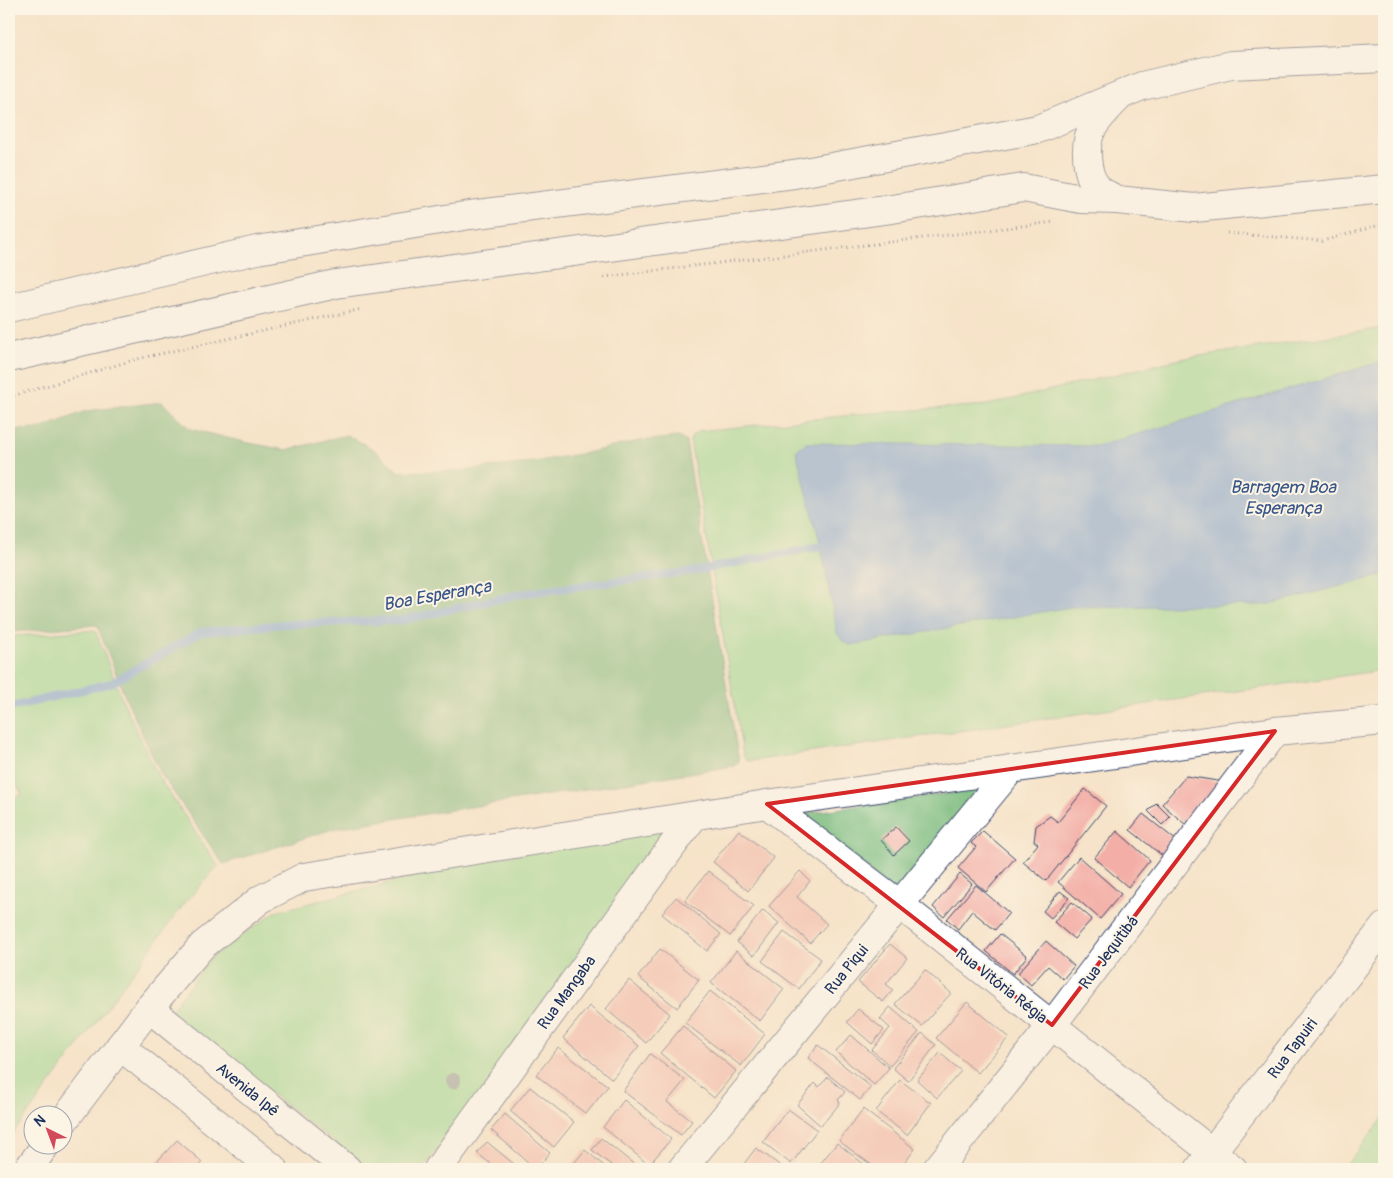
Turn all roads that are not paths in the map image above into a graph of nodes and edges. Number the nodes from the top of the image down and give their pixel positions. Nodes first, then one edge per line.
1 (1384, 58) edge
2 (1122, 94) junction
3 (1384, 189) edge
4 (1117, 200) junction
5 (9, 308) edge
6 (9, 358) edge
7 (1384, 721) edge
8 (1275, 731) junction
9 (1011, 768) junction
10 (767, 804) junction
11 (694, 816) junction
12 (899, 904) junction
13 (1384, 926) edge
14 (149, 1008) junction
15 (1052, 1025) junction
16 (120, 1046) junction
17 (72, 1109) edge
18 (38, 1156) edge
19 (1205, 1161) edge
20 (28, 1169) edge
21 (274, 1169) edge
22 (347, 1169) edge
23 (438, 1169) edge
24 (682, 1169) edge
25 (937, 1169) edge
26 (1233, 1169) edge

1 - 2 street
2 - 4 street
2 - 5 street
3 - 4 street
4 - 6 street
7 - 8 street
8 - 9 street
8 - 15 street, Rua Jequitibá
9 - 10 street
9 - 12 street, Rua Piqui
10 - 11 street
10 - 12 street, Rua Vitória Régia
11 - 14 street
11 - 23 street, Rua Mangaba
12 - 15 street, Rua Vitória Régia
12 - 24 street, Rua Piqui
13 - 19 street, Rua Tapuiri
14 - 16 street
14 - 22 street, Avenida Ipê
15 - 19 street, Rua Vitória Régia
15 - 25 street, Rua Jequitibá
16 - 17 street
16 - 21 street
18 - 20 street
19 - 26 street, Rua Vitória Régia

